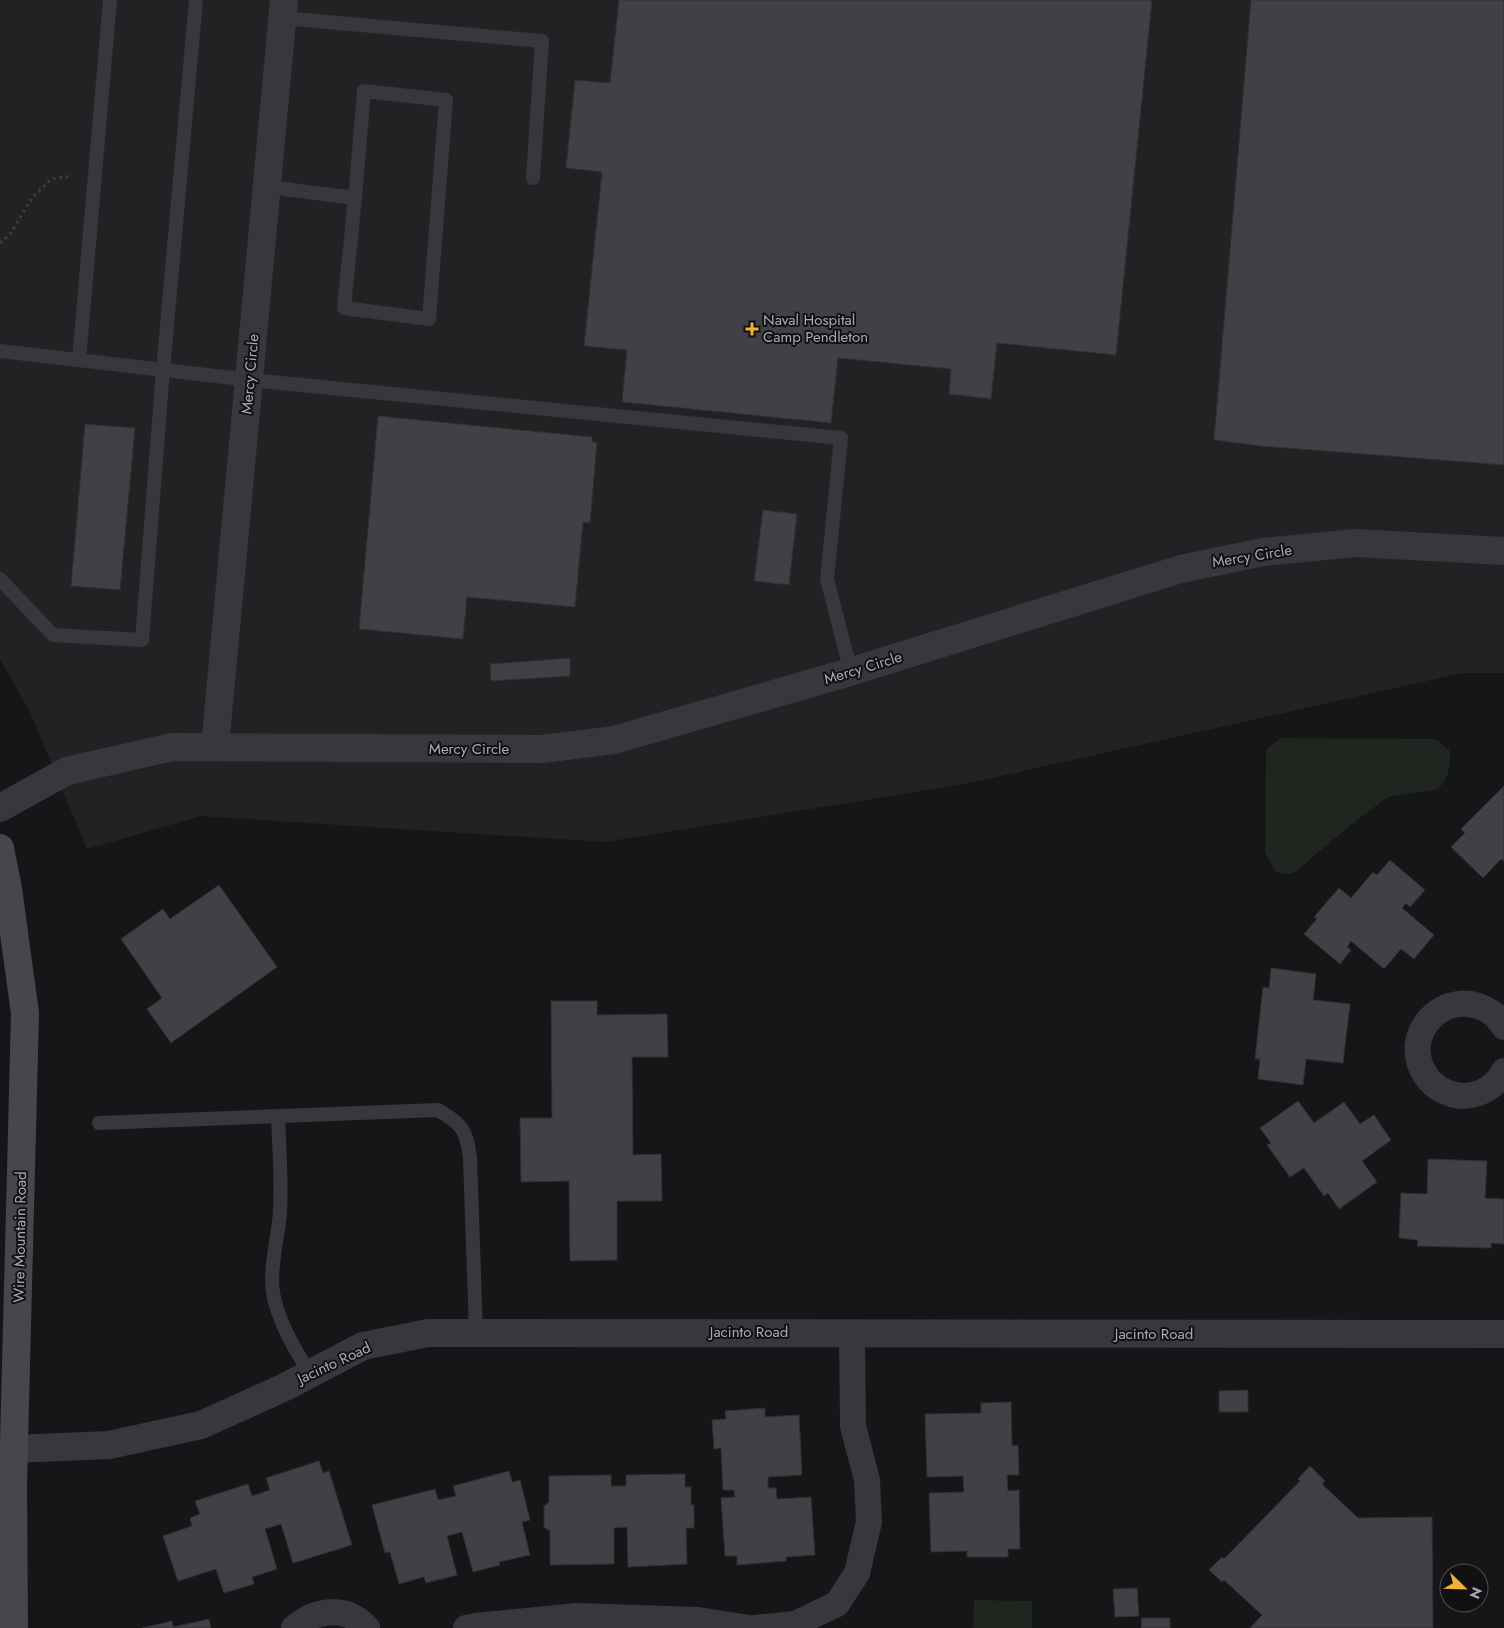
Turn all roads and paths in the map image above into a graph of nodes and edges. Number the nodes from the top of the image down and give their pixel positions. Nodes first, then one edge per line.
1 (110, 0) edge
2 (196, 0) edge
3 (283, 9) edge
4 (95, 173) junction
5 (533, 178) dead end
6 (268, 187) junction
7 (355, 198) junction
8 (0, 243) edge
9 (0, 351) edge
10 (79, 360) junction
11 (163, 370) junction
12 (250, 380) junction
13 (1504, 551) edge
14 (0, 579) edge
15 (851, 672) junction
16 (215, 747) junction
17 (0, 808) edge
18 (0, 848) edge
19 (1501, 1013) edge
20 (1504, 1071) edge
21 (278, 1116) junction
22 (99, 1123) dead end
23 (476, 1333) junction
24 (852, 1333) junction
25 (1504, 1334) edge
26 (310, 1374) junction
27 (7, 1448) edge
28 (14, 1628) edge
29 (294, 1628) edge
30 (367, 1628) edge
31 (466, 1628) edge
32 (749, 1628) edge
33 (756, 1628) edge

1 - 4 lane
2 - 11 lane
3 - 5 lane
3 - 6 street, Mercy Circle
4 - 8 path
4 - 10 lane
6 - 7 lane
6 - 12 street, Mercy Circle
7 - 7 lane
9 - 10 lane
10 - 11 lane
11 - 12 lane
11 - 14 lane
12 - 15 lane
12 - 16 street, Mercy Circle
13 - 15 street, Mercy Circle
15 - 16 street, Mercy Circle
16 - 17 street, Mercy Circle
18 - 27 main road, Wire Mountain Road
19 - 20 street
21 - 22 lane
21 - 23 lane
21 - 26 lane
23 - 24 street, Jacinto Road
23 - 26 street, Jacinto Road
24 - 25 street, Jacinto Road
24 - 33 street
26 - 27 street, Jacinto Road
27 - 28 main road, Wire Mountain Road
29 - 30 street
31 - 32 street

